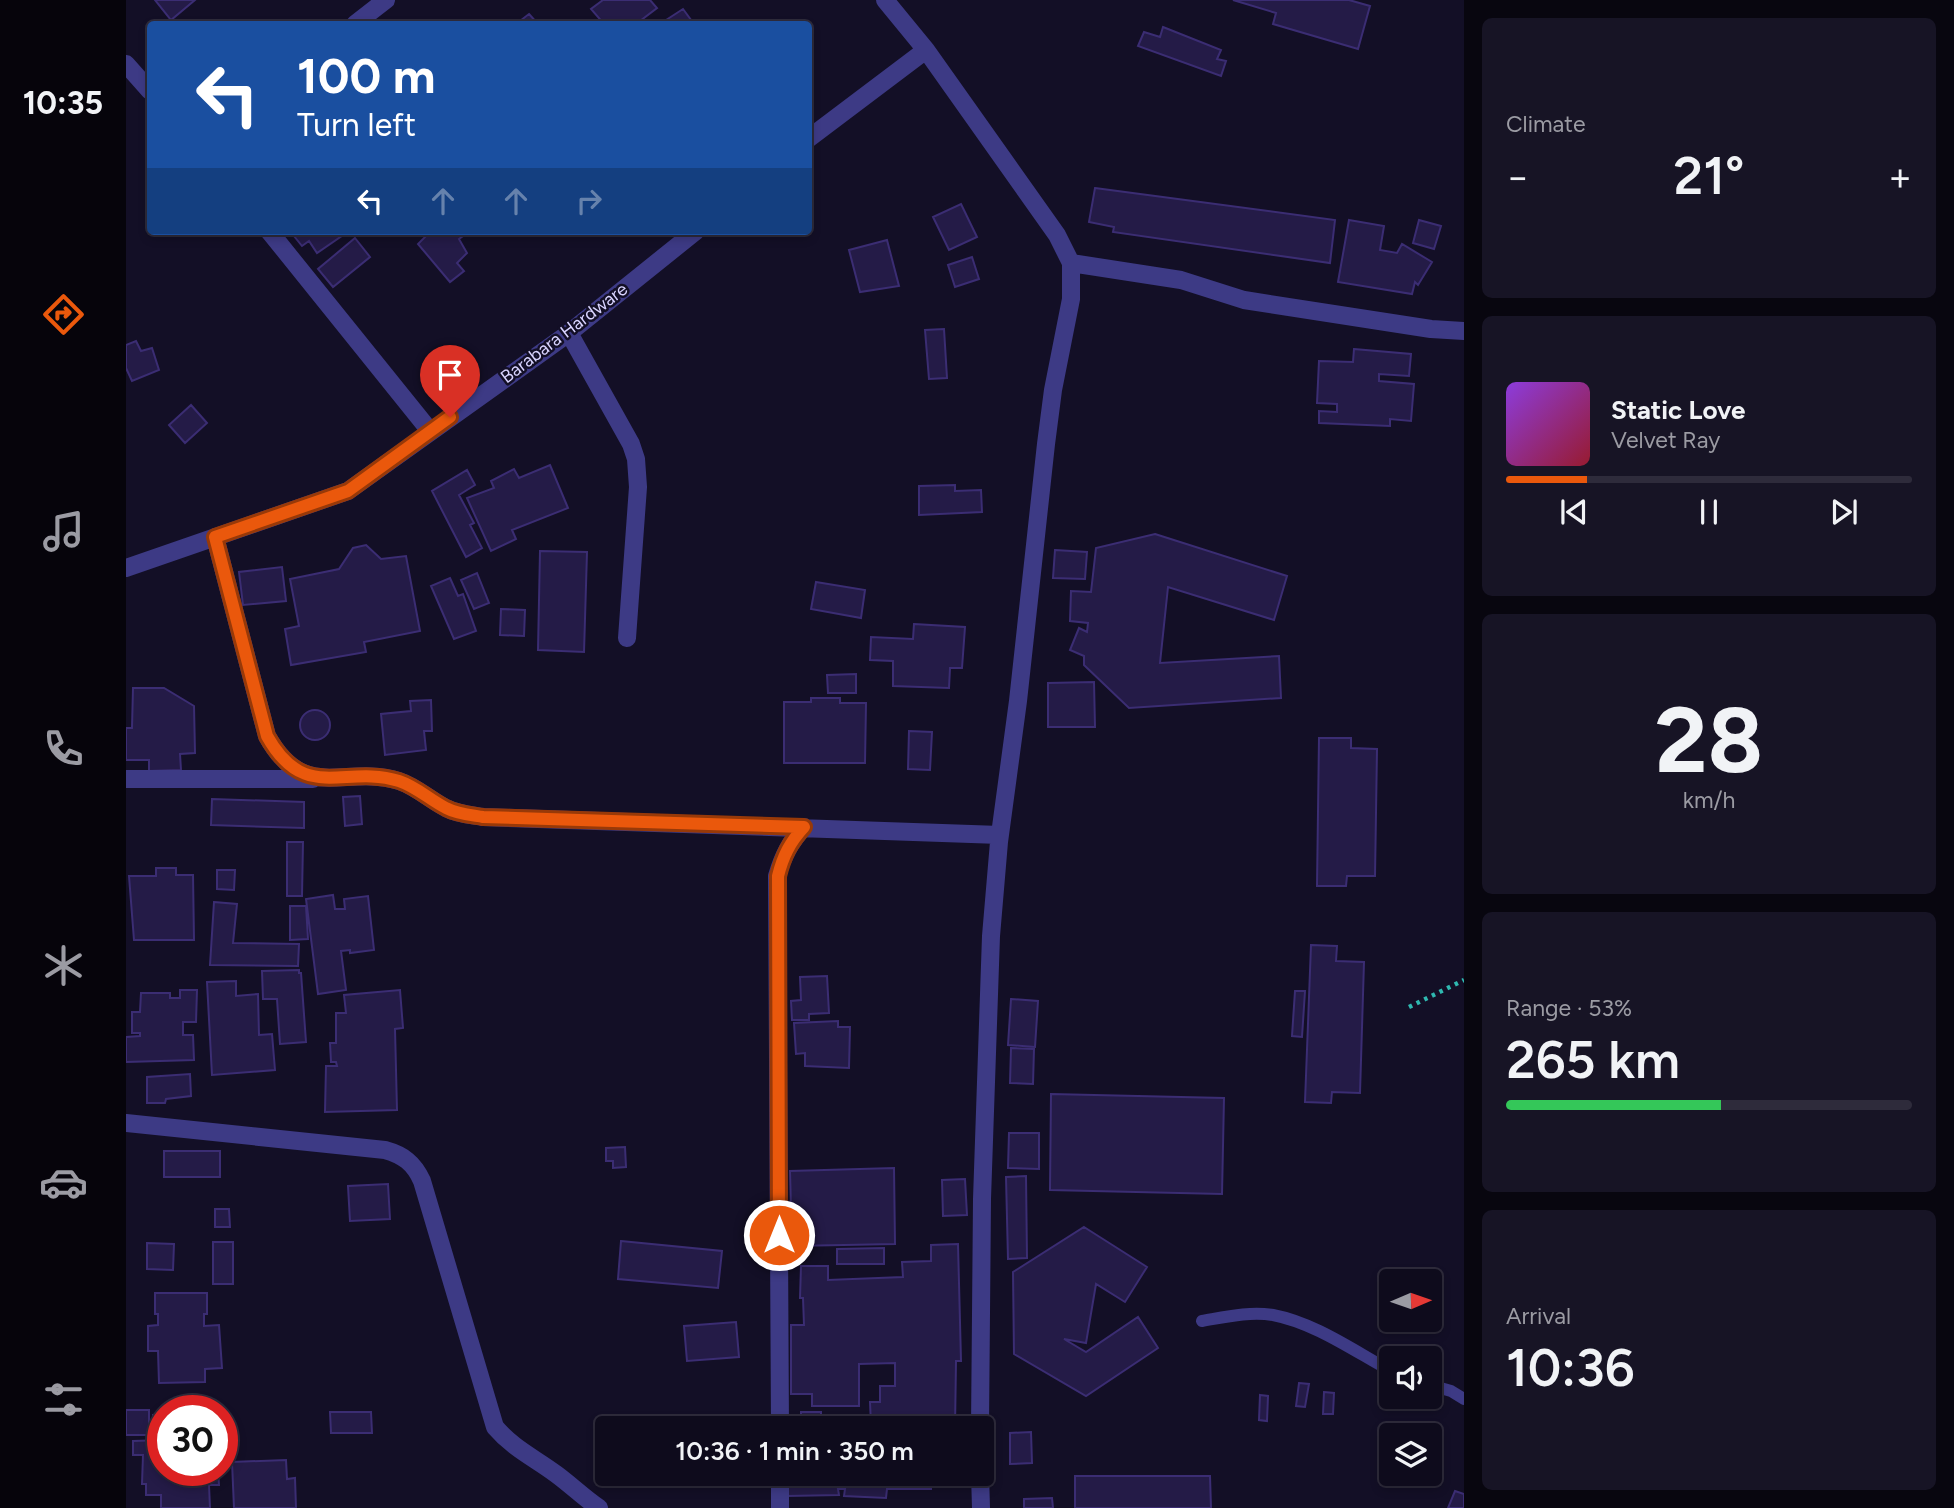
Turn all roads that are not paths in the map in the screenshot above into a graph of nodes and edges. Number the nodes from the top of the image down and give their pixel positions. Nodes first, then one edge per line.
1 (386, 0) edge
2 (885, 0) edge
3 (359, 21) edge
4 (926, 50) junction
5 (126, 64) edge
6 (147, 88) edge
7 (812, 136) edge
8 (272, 235) edge
9 (690, 235) edge
10 (1071, 263) junction
11 (1464, 331) edge
12 (569, 333) junction
13 (430, 431) junction
14 (215, 537) junction
15 (126, 568) edge
16 (627, 638) dead end
17 (126, 779) edge
18 (316, 779) junction
19 (804, 827) junction
20 (1000, 835) junction
21 (126, 1122) edge
22 (1202, 1321) dead end
23 (1379, 1365) edge
24 (1442, 1388) edge
25 (1464, 1399) edge
26 (780, 1416) edge
27 (979, 1416) edge
28 (780, 1486) edge
29 (980, 1486) edge
30 (599, 1508) edge
31 (780, 1508) edge
32 (981, 1508) edge

1 - 3 street
2 - 4 street
4 - 7 street
4 - 10 street
5 - 6 street
8 - 13 street
9 - 12 street, Barabara Hardware
10 - 11 street
10 - 20 street
12 - 13 street, Barabara Hardware
12 - 16 street
13 - 14 street, Barabara Hardware
14 - 15 street, Barabara Hardware
14 - 18 street
17 - 18 street
18 - 19 street
19 - 20 street
19 - 26 street
20 - 27 street
21 - 30 street
22 - 23 lane
24 - 25 lane
28 - 31 street
29 - 32 street

